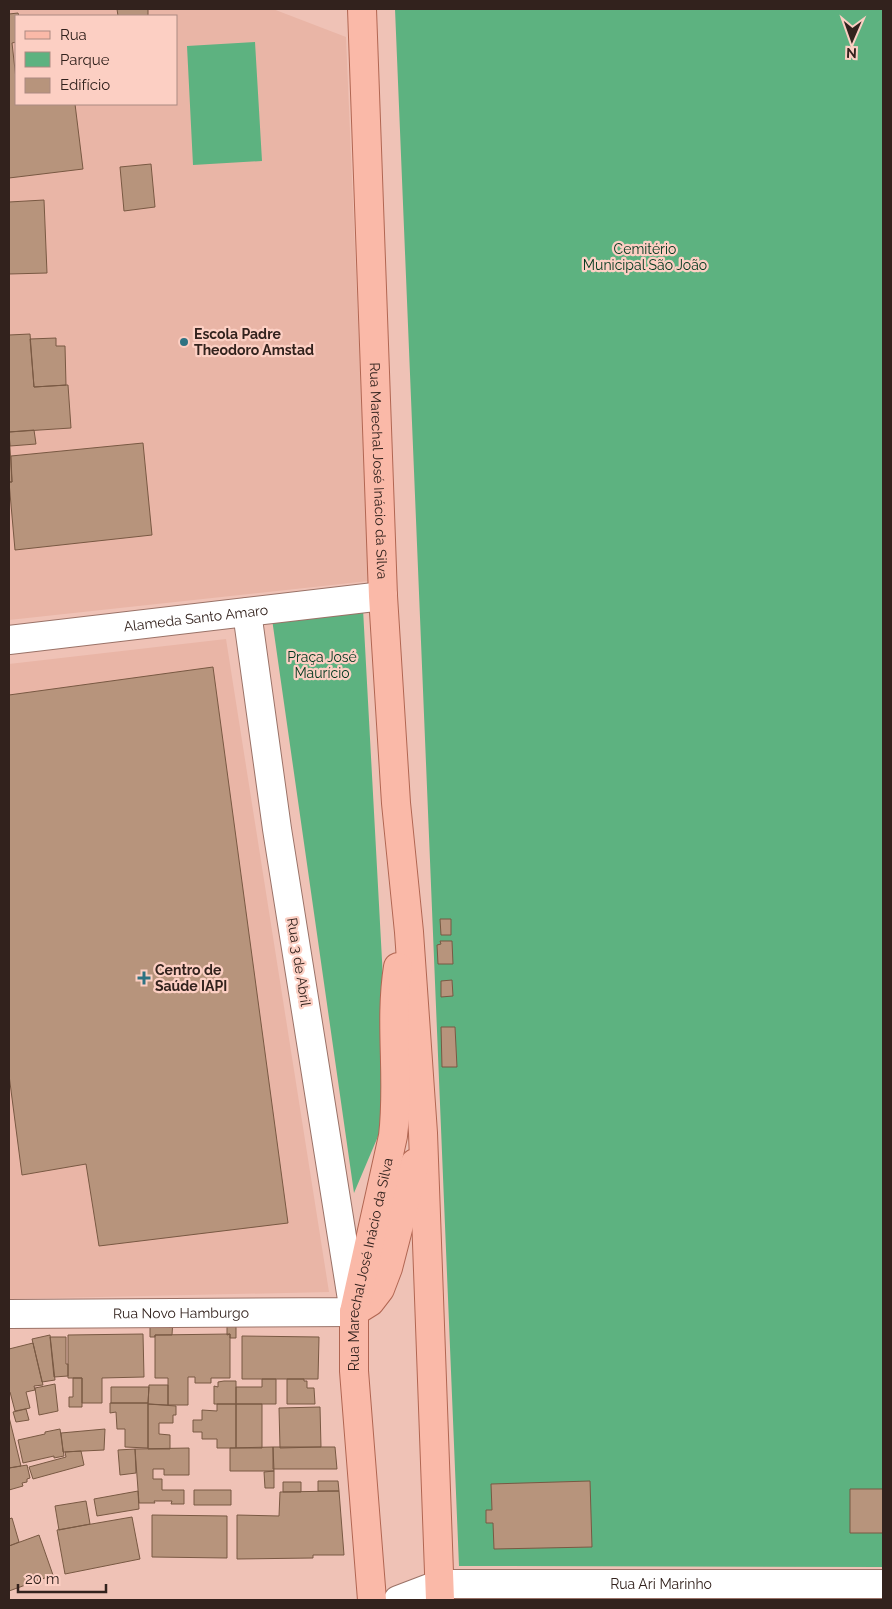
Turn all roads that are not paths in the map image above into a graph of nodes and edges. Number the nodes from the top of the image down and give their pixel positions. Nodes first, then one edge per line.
1 (357, 11) edge
2 (383, 596) junction
3 (247, 612) junction
4 (9, 640) edge
5 (409, 932) junction
6 (423, 1133) junction
7 (354, 1312) junction
8 (9, 1314) edge
9 (883, 1584) edge
10 (440, 1592) edge
11 (372, 1600) edge
12 (398, 1600) edge

1 - 2 main road, Rua Marechal José Inácio da Silva
2 - 3 street, Alameda Santo Amaro
2 - 5 main road, Rua Marechal José Inácio da Silva
3 - 4 street, Alameda Santo Amaro
3 - 7 street, Rua 3 de Abril
5 - 6 main road, Rua Marechal José Inácio da Silva
5 - 7 main road, Rua Marechal José Inácio da Silva
6 - 7 main road
6 - 10 main road, Rua Marechal José Inácio da Silva
7 - 8 street, Rua Novo Hamburgo
7 - 11 main road, Rua Marechal José Inácio da Silva
9 - 10 street, Rua Ari Marinho
10 - 12 street

